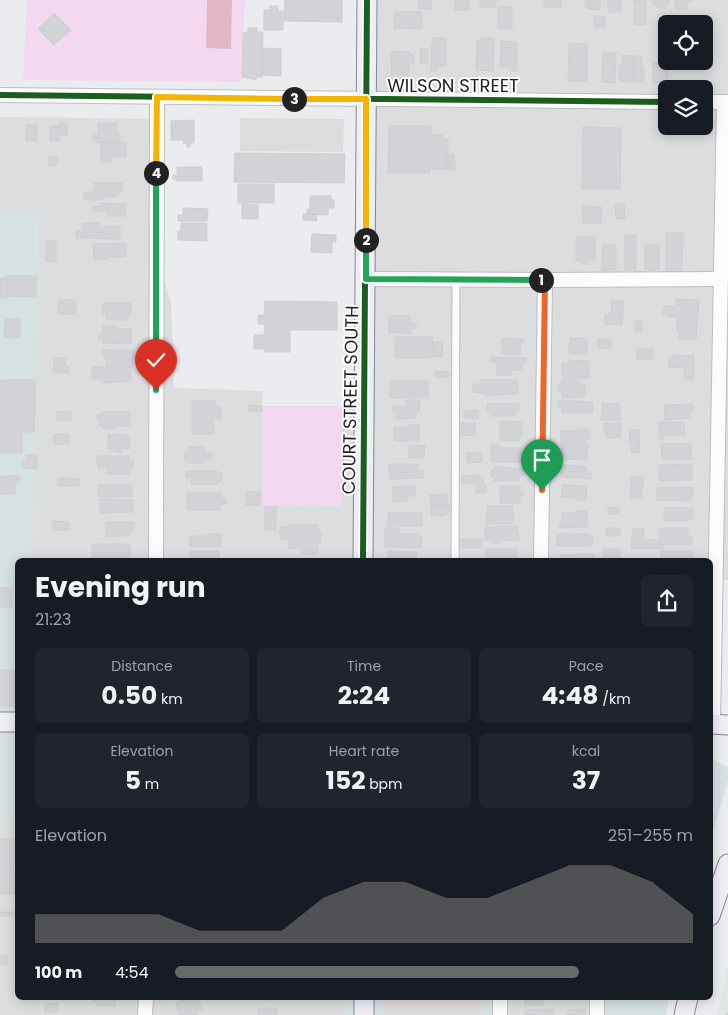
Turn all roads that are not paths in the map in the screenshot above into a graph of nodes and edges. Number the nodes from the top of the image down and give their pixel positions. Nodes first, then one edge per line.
1 (367, 0) edge
2 (0, 95) edge
3 (157, 97) junction
4 (366, 99) junction
5 (658, 102) edge
6 (713, 102) edge
7 (726, 102) edge
8 (721, 278) junction
9 (366, 279) junction
10 (456, 280) junction
11 (545, 280) junction
12 (156, 558) edge
13 (364, 558) edge
14 (455, 558) edge
15 (542, 558) edge
16 (0, 722) edge
17 (15, 722) edge
18 (717, 725) edge
19 (728, 864) edge
20 (713, 907) edge
21 (146, 1000) edge
22 (364, 1000) edge
23 (500, 1000) edge
24 (597, 1000) edge
25 (688, 1000) edge
26 (146, 1015) edge
27 (364, 1015) edge
28 (500, 1015) edge
29 (597, 1015) edge
30 (684, 1015) edge

1 - 4 street, COURT STREET SOUTH
2 - 3 street, WILSON STREET
3 - 4 street, WILSON STREET
3 - 12 street
4 - 5 street, WILSON STREET
4 - 9 street, COURT STREET SOUTH
6 - 7 street
7 - 8 street
8 - 11 street
8 - 18 street
9 - 10 street
9 - 13 street, COURT STREET SOUTH
10 - 11 street
10 - 14 lane
11 - 15 street
16 - 17 street
19 - 20 street
21 - 26 street
22 - 27 street
23 - 28 street
24 - 29 street
25 - 30 street

